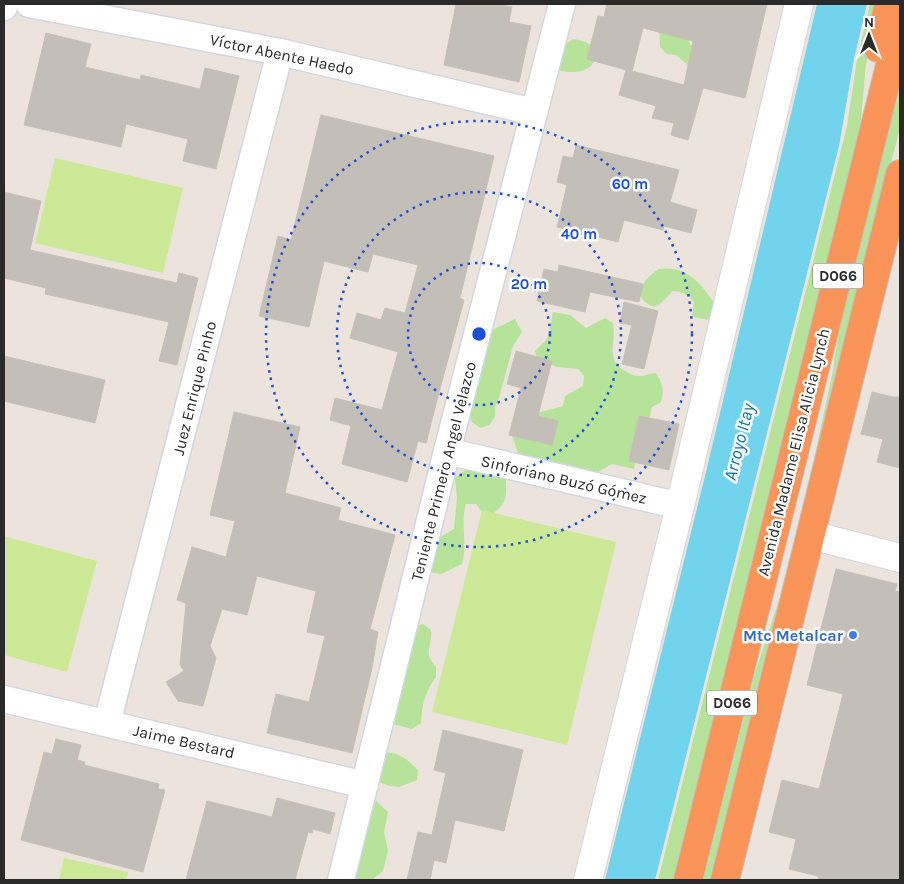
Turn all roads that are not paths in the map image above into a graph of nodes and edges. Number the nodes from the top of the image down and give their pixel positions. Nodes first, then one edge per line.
1 (29, 4) edge
2 (562, 4) edge
3 (799, 4) edge
4 (889, 4) edge
5 (900, 25) edge
6 (280, 52) junction
7 (534, 112) junction
8 (875, 127) junction
9 (900, 174) edge
10 (447, 451) junction
11 (680, 506) junction
12 (791, 530) junction
13 (900, 558) edge
14 (4, 698) edge
15 (107, 723) junction
16 (364, 785) junction
17 (341, 880) edge
18 (588, 880) edge
19 (688, 880) edge
20 (725, 880) edge

1 - 6 street, Víctor Abente Haedo
2 - 7 street, Teniente Primero Angel Velazco
3 - 11 main road
4 - 8 highway
5 - 8 highway, Avenida Madame Elisa Alicia Lynch / D066
6 - 7 street, Víctor Abente Haedo
6 - 15 street, Juez Enrique Pinho
7 - 10 street, Teniente Primero Angel Velazco
8 - 12 highway, Avenida Madame Elisa Alicia Lynch / D066
9 - 12 highway, Avenida Madame Elisa Alicia Lynch / D066
10 - 11 street, Sinforiano Buzó Gómez
10 - 16 street, Teniente Primero Angel Velazco
11 - 18 main road
12 - 13 main road
12 - 19 highway, Avenida Madame Elisa Alicia Lynch / D066
12 - 20 highway, Avenida Madame Elisa Alicia Lynch / D066
14 - 15 street, Jaime Bestard
15 - 16 street, Jaime Bestard
16 - 17 street, Teniente Primero Angel Velazco

